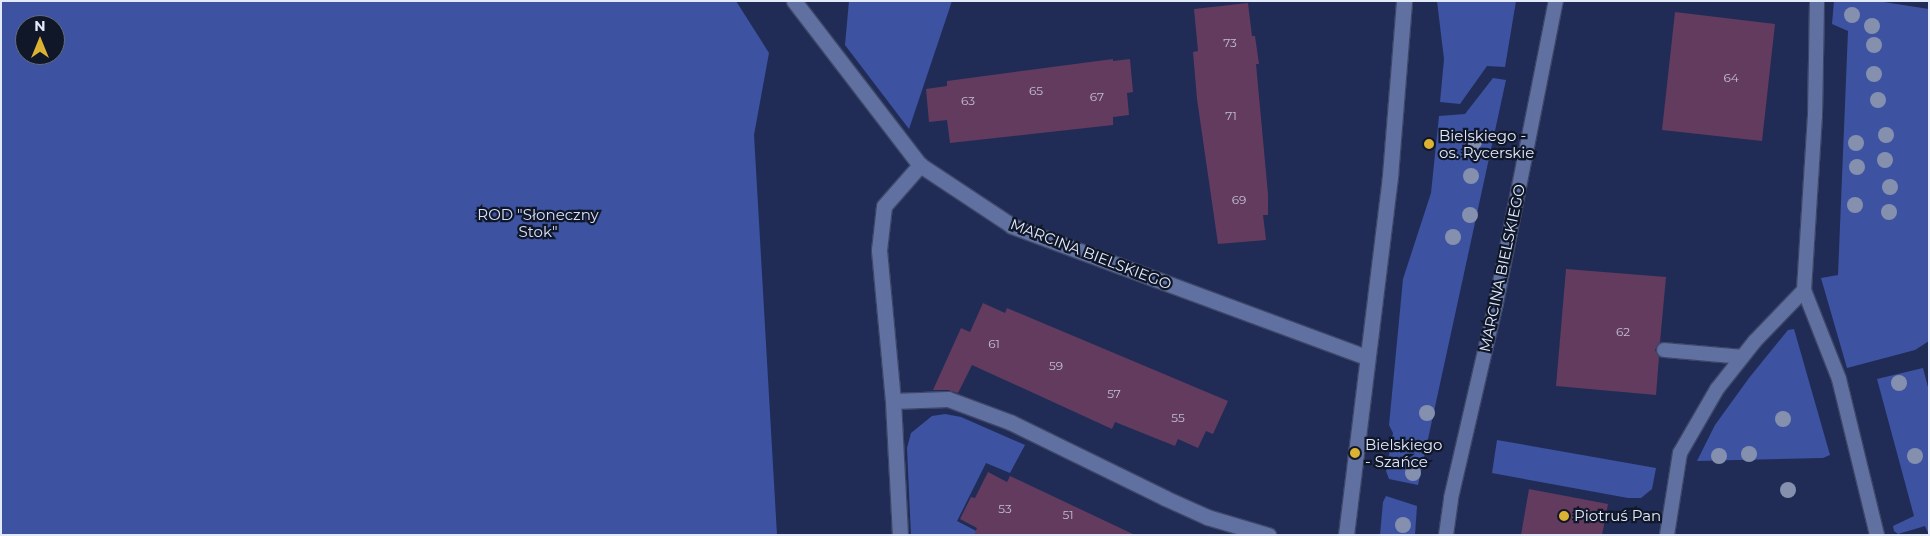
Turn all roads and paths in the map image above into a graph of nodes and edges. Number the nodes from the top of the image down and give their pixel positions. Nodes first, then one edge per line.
1 (794, 1) edge
2 (1404, 1) edge
3 (1556, 1) edge
4 (1817, 1) edge
5 (920, 166) junction
6 (1804, 290) junction
7 (1664, 350) dead end
8 (1367, 357) junction
9 (1742, 357) junction
10 (893, 401) junction
11 (900, 535) edge
12 (1268, 535) edge
13 (1346, 535) edge
14 (1446, 535) edge
15 (1667, 535) edge
16 (1877, 535) edge

1 - 5 street, MARCINA BIELSKIEGO
2 - 8 street
3 - 14 lane, MARCINA BIELSKIEGO
4 - 6 lane
5 - 8 street, MARCINA BIELSKIEGO
5 - 10 street
6 - 9 lane
6 - 16 lane
7 - 9 lane
8 - 13 street
9 - 15 lane
10 - 11 street
10 - 12 street

